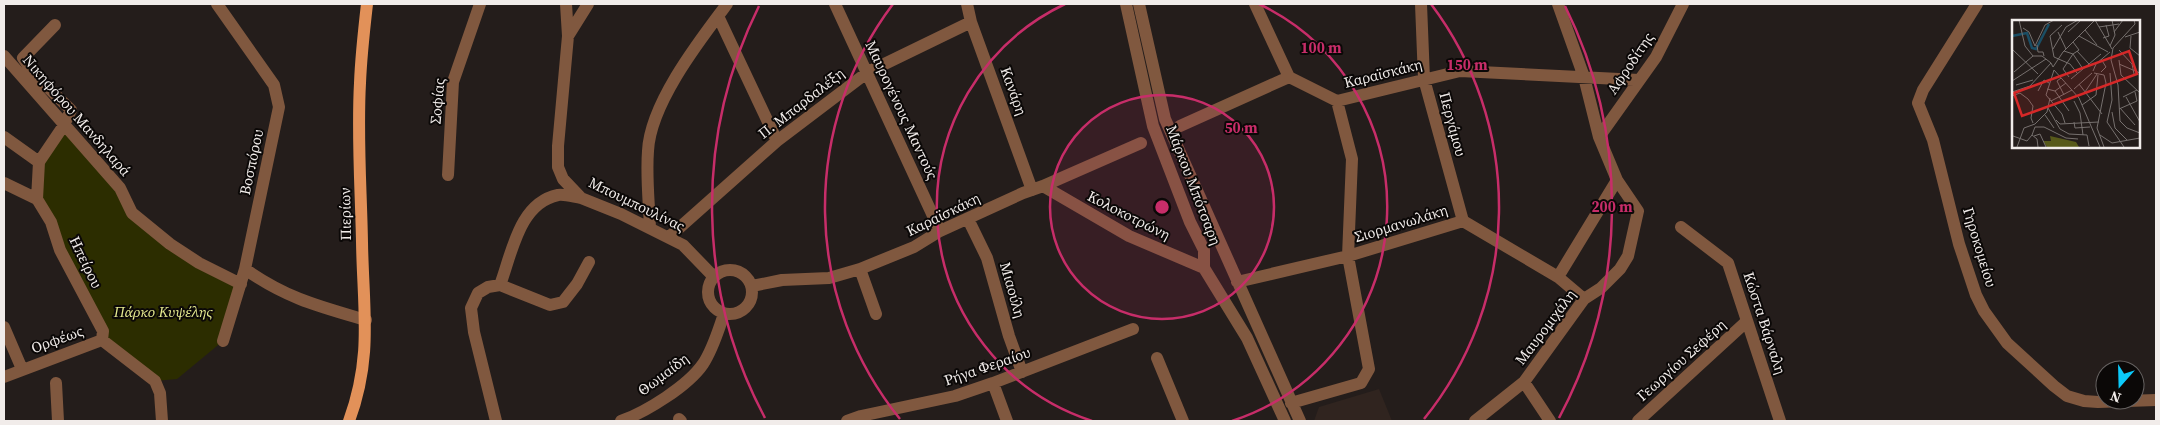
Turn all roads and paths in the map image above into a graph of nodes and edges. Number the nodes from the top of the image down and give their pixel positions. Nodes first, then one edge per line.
1 (217, 4) edge
2 (367, 4) edge
3 (480, 4) edge
4 (566, 4) edge
5 (588, 4) edge
6 (727, 4) edge
7 (835, 4) edge
8 (967, 4) edge
9 (1126, 4) edge
10 (1138, 4) edge
11 (1255, 4) edge
12 (1421, 4) edge
13 (1558, 4) edge
14 (1683, 4) edge
15 (1977, 4) edge
16 (718, 16) junction
17 (971, 22) junction
18 (55, 25) dead end
19 (568, 36) junction
20 (4, 56) edge
21 (868, 72) junction
22 (1288, 77) junction
23 (1584, 77) junction
24 (1424, 78) junction
25 (1639, 80) junction
26 (1337, 101) junction
27 (64, 125) junction
28 (1180, 126) dead end
29 (4, 137) edge
30 (1599, 137) junction
31 (777, 141) junction
32 (1141, 143) dead end
33 (39, 162) junction
34 (448, 175) dead end
35 (1617, 180) junction
36 (4, 184) edge
37 (1037, 188) junction
38 (581, 198) junction
39 (37, 199) junction
40 (968, 219) junction
41 (1463, 221) junction
42 (1681, 227) dead end
43 (650, 228) junction
44 (940, 231) junction
45 (669, 237) junction
46 (1348, 256) junction
47 (588, 262) dead end
48 (1204, 268) junction
49 (245, 269) junction
50 (860, 269) junction
51 (714, 276) junction
52 (1558, 277) junction
53 (1237, 282) junction
54 (241, 284) junction
55 (500, 285) junction
56 (752, 286) junction
57 (1584, 299) junction
58 (724, 314) junction
59 (876, 314) dead end
60 (366, 320) junction
61 (1746, 322) junction
62 (4, 327) edge
63 (1133, 329) dead end
64 (102, 340) junction
65 (223, 340) dead end
66 (1157, 358) dead end
67 (22, 369) junction
68 (1022, 372) junction
69 (4, 377) edge
70 (1524, 382) junction
71 (993, 383) junction
72 (56, 384) dead end
73 (2156, 400) edge
74 (1291, 403) junction
75 (862, 419) edge
76 (58, 421) edge
77 (162, 421) edge
78 (349, 421) edge
79 (496, 421) edge
80 (621, 421) edge
81 (847, 421) edge
82 (1007, 421) edge
83 (1183, 421) edge
84 (1284, 421) edge
85 (1300, 421) edge
86 (1476, 421) edge
87 (1550, 421) edge
88 (1638, 421) edge
89 (1780, 421) edge

1 - 49 street, Βοσπόρου
2 - 60 main road, Πιερίων
3 - 34 street, Σοφίας
4 - 19 street, Μπουμπουλίνας
5 - 19 street
6 - 16 street
7 - 21 street, Μαυρογένους Μαντούς
8 - 17 street, Κανάρη
9 - 48 street, Μάρκου Μπότσαρη
10 - 53 street, Μάρκου Μπότσαρη
11 - 22 street
12 - 24 street, Περγάμου
13 - 23 street, Μαυρομιχάλη
14 - 25 street, Αφροδίτης
15 - 73 street, Γηροκομείου
16 - 31 street
16 - 43 street
17 - 21 street, Π. Μπαρδαλέξη
17 - 37 street, Κανάρη
18 - 27 street
19 - 38 street, Μπουμπουλίνας
20 - 27 street, Νικηφόρου Μανδηλαρά
21 - 31 street, Π. Μπαρδαλέξη
21 - 44 street, Μαυρογένους Μαντούς
22 - 26 street, Καραϊσκάκη
22 - 28 street
23 - 24 street, Καραϊσκάκη
23 - 25 street, Καραϊσκάκη
23 - 30 street, Μαυρομιχάλη
24 - 26 street, Καραϊσκάκη
24 - 41 street, Περγάμου
25 - 30 street, Αφροδίτης
26 - 46 street
27 - 33 street
27 - 54 street, Νικηφόρου Μανδηλαρά
29 - 33 street
30 - 35 street, Μαυρομιχάλη
31 - 45 street, Π. Μπαρδαλέξη
32 - 37 street, Καραϊσκάκη
33 - 39 street
35 - 52 street
35 - 57 street, Μαυρομιχάλη
36 - 39 street
37 - 40 street, Καραϊσκάκη
37 - 48 street, Κολοκοτρώνη
38 - 43 street, Μπουμπουλίνας
38 - 55 street
39 - 64 street, Ηπείρου
40 - 44 street, Καραϊσκάκη
40 - 68 street, Μιαούλη
41 - 46 street, Σιορμανωλάκη
41 - 52 street, Σιορμανωλάκη
42 - 61 street, Κώστα Βάρναλη
43 - 45 street, Μπουμπουλίνας
44 - 50 street, Καραϊσκάκη
45 - 51 street, Μπουμπουλίνας
46 - 53 street, Σιορμανωλάκη
46 - 74 street
47 - 55 street
48 - 84 street, Μάρκου Μπότσαρη
49 - 54 street, Βοσπόρου
49 - 60 street
50 - 56 street, Καραϊσκάκη
50 - 59 street
51 - 56 street
51 - 58 street
52 - 57 street, Σιορμανωλάκη
53 - 74 street, Μάρκου Μπότσαρη
54 - 65 street, Βοσπόρου
55 - 79 street
56 - 58 street
57 - 70 street, Μαυρομιχάλη
58 - 80 street, Θωμαίδη
60 - 78 main road, Πιερίων
61 - 88 street, Γεωργίου Σεφέρη
61 - 89 street, Κώστα Βάρναλη
62 - 67 street
63 - 68 street, Ρήγα Φεραίου
64 - 67 street, Ορφέως
64 - 77 street, Ορφέως
66 - 83 street
67 - 69 street, Ορφέως
68 - 71 street, Ρήγα Φεραίου
70 - 86 street, Μαυρομιχάλη
70 - 87 street
71 - 75 street, Ρήγα Φεραίου
71 - 82 street
72 - 76 street
74 - 85 street, Μάρκου Μπότσαρη
75 - 81 street, Ρήγα Φεραίου

